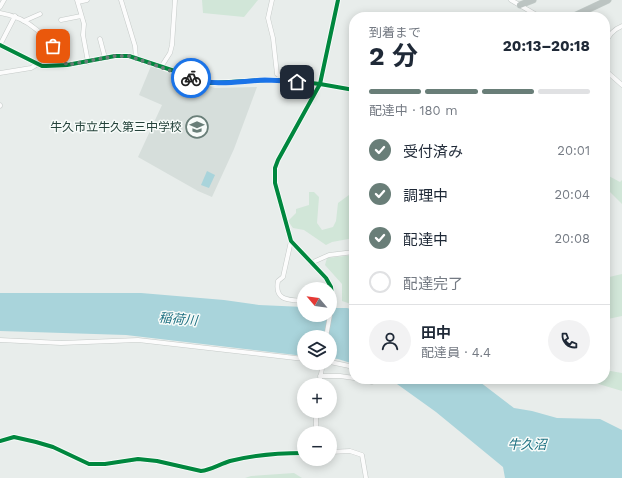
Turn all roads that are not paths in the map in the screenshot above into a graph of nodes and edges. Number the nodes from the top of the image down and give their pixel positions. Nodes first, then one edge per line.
1 (4, 0) edge
2 (87, 0) edge
3 (120, 0) edge
4 (175, 0) edge
5 (272, 0) edge
6 (338, 0) edge
7 (511, 0) edge
8 (533, 0) edge
9 (608, 0) edge
10 (77, 1) edge
11 (520, 5) junction
12 (0, 7) edge
13 (532, 12) edge
14 (583, 12) edge
15 (0, 13) edge
16 (40, 14) dead end
17 (15, 16) junction
18 (81, 16) junction
19 (61, 20) dead end
20 (24, 21) junction
21 (622, 26) edge
22 (58, 35) dead end
23 (610, 35) edge
24 (47, 39) junction
25 (100, 39) dead end
26 (0, 45) edge
27 (105, 58) junction
28 (136, 58) junction
29 (88, 62) junction
30 (38, 64) junction
31 (67, 65) junction
32 (161, 67) junction
33 (0, 73) edge
34 (610, 74) edge
35 (285, 80) junction
36 (320, 84) junction
37 (622, 85) edge
38 (349, 89) edge
39 (291, 241) junction
40 (349, 253) edge
41 (311, 263) junction
42 (328, 282) edge
43 (297, 300) edge
44 (0, 340) edge
45 (297, 359) edge
46 (337, 363) edge
47 (349, 366) edge
48 (322, 370) edge
49 (320, 376) joint
50 (349, 377) edge
51 (0, 441) edge
52 (337, 452) edge
53 (297, 453) edge
54 (366, 478) edge

1 - 12 street
2 - 10 street
3 - 28 street
4 - 32 street
5 - 35 street
6 - 36 street
7 - 11 street
8 - 11 highway
9 - 14 highway
10 - 18 street
11 - 13 street
15 - 17 street
16 - 20 street
17 - 20 street
17 - 26 street
18 - 19 street
18 - 29 street
20 - 24 street
21 - 23 street
22 - 24 street
24 - 31 street
25 - 27 street
26 - 30 street
27 - 28 street
27 - 29 street
28 - 32 street
29 - 31 street
30 - 31 street
30 - 33 street
32 - 35 street
34 - 37 street
35 - 36 street
36 - 38 street
36 - 39 street
39 - 41 street
39 - 43 street
40 - 41 street
41 - 42 street
44 - 45 street
46 - 47 street
48 - 49 street
49 - 50 street
51 - 53 street
52 - 54 street

